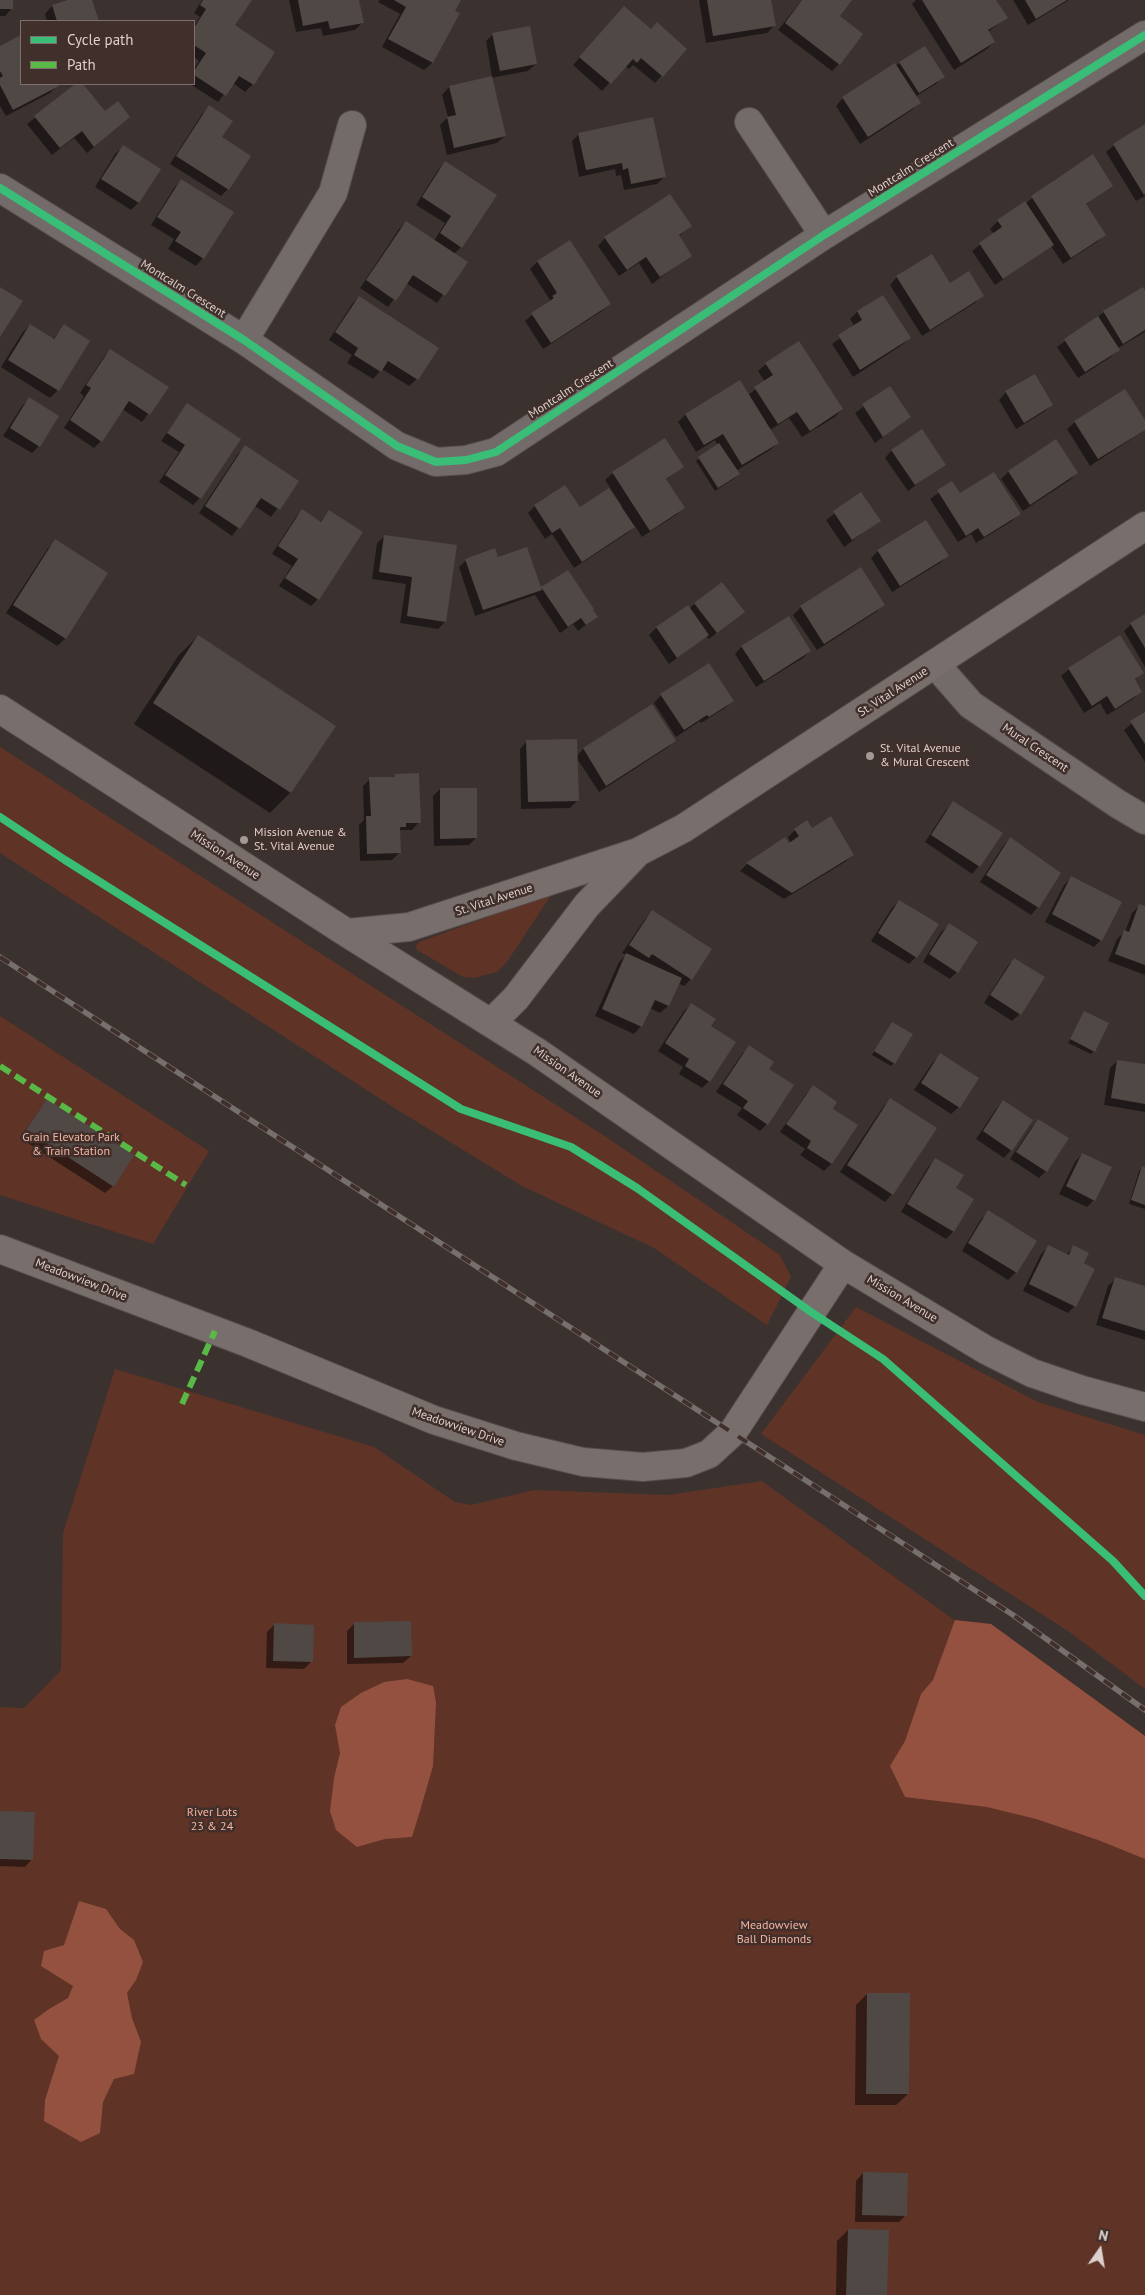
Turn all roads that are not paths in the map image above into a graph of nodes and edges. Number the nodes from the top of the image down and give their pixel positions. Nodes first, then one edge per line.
1 (1145, 35) edge
2 (748, 122) dead end
3 (352, 125) dead end
4 (0, 188) edge
5 (824, 235) junction
6 (244, 340) junction
7 (1145, 526) edge
8 (935, 664) junction
9 (0, 709) edge
10 (1145, 820) edge
11 (638, 852) junction
12 (347, 933) junction
13 (492, 1022) junction
14 (0, 1249) edge
15 (843, 1264) junction
16 (1145, 1407) edge

1 - 5 street, Montcalm Crescent
2 - 5 street
3 - 6 street
4 - 6 street, Montcalm Crescent
5 - 6 street, Montcalm Crescent
7 - 8 street, St. Vital Avenue
8 - 10 street, Mural Crescent
8 - 11 street, St. Vital Avenue
9 - 12 street, Mission Avenue
11 - 12 street, St. Vital Avenue
11 - 13 street, St. Vital Avenue
12 - 13 street, Mission Avenue
13 - 15 street, Mission Avenue
14 - 15 street, Meadowview Drive
15 - 16 street, Mission Avenue

